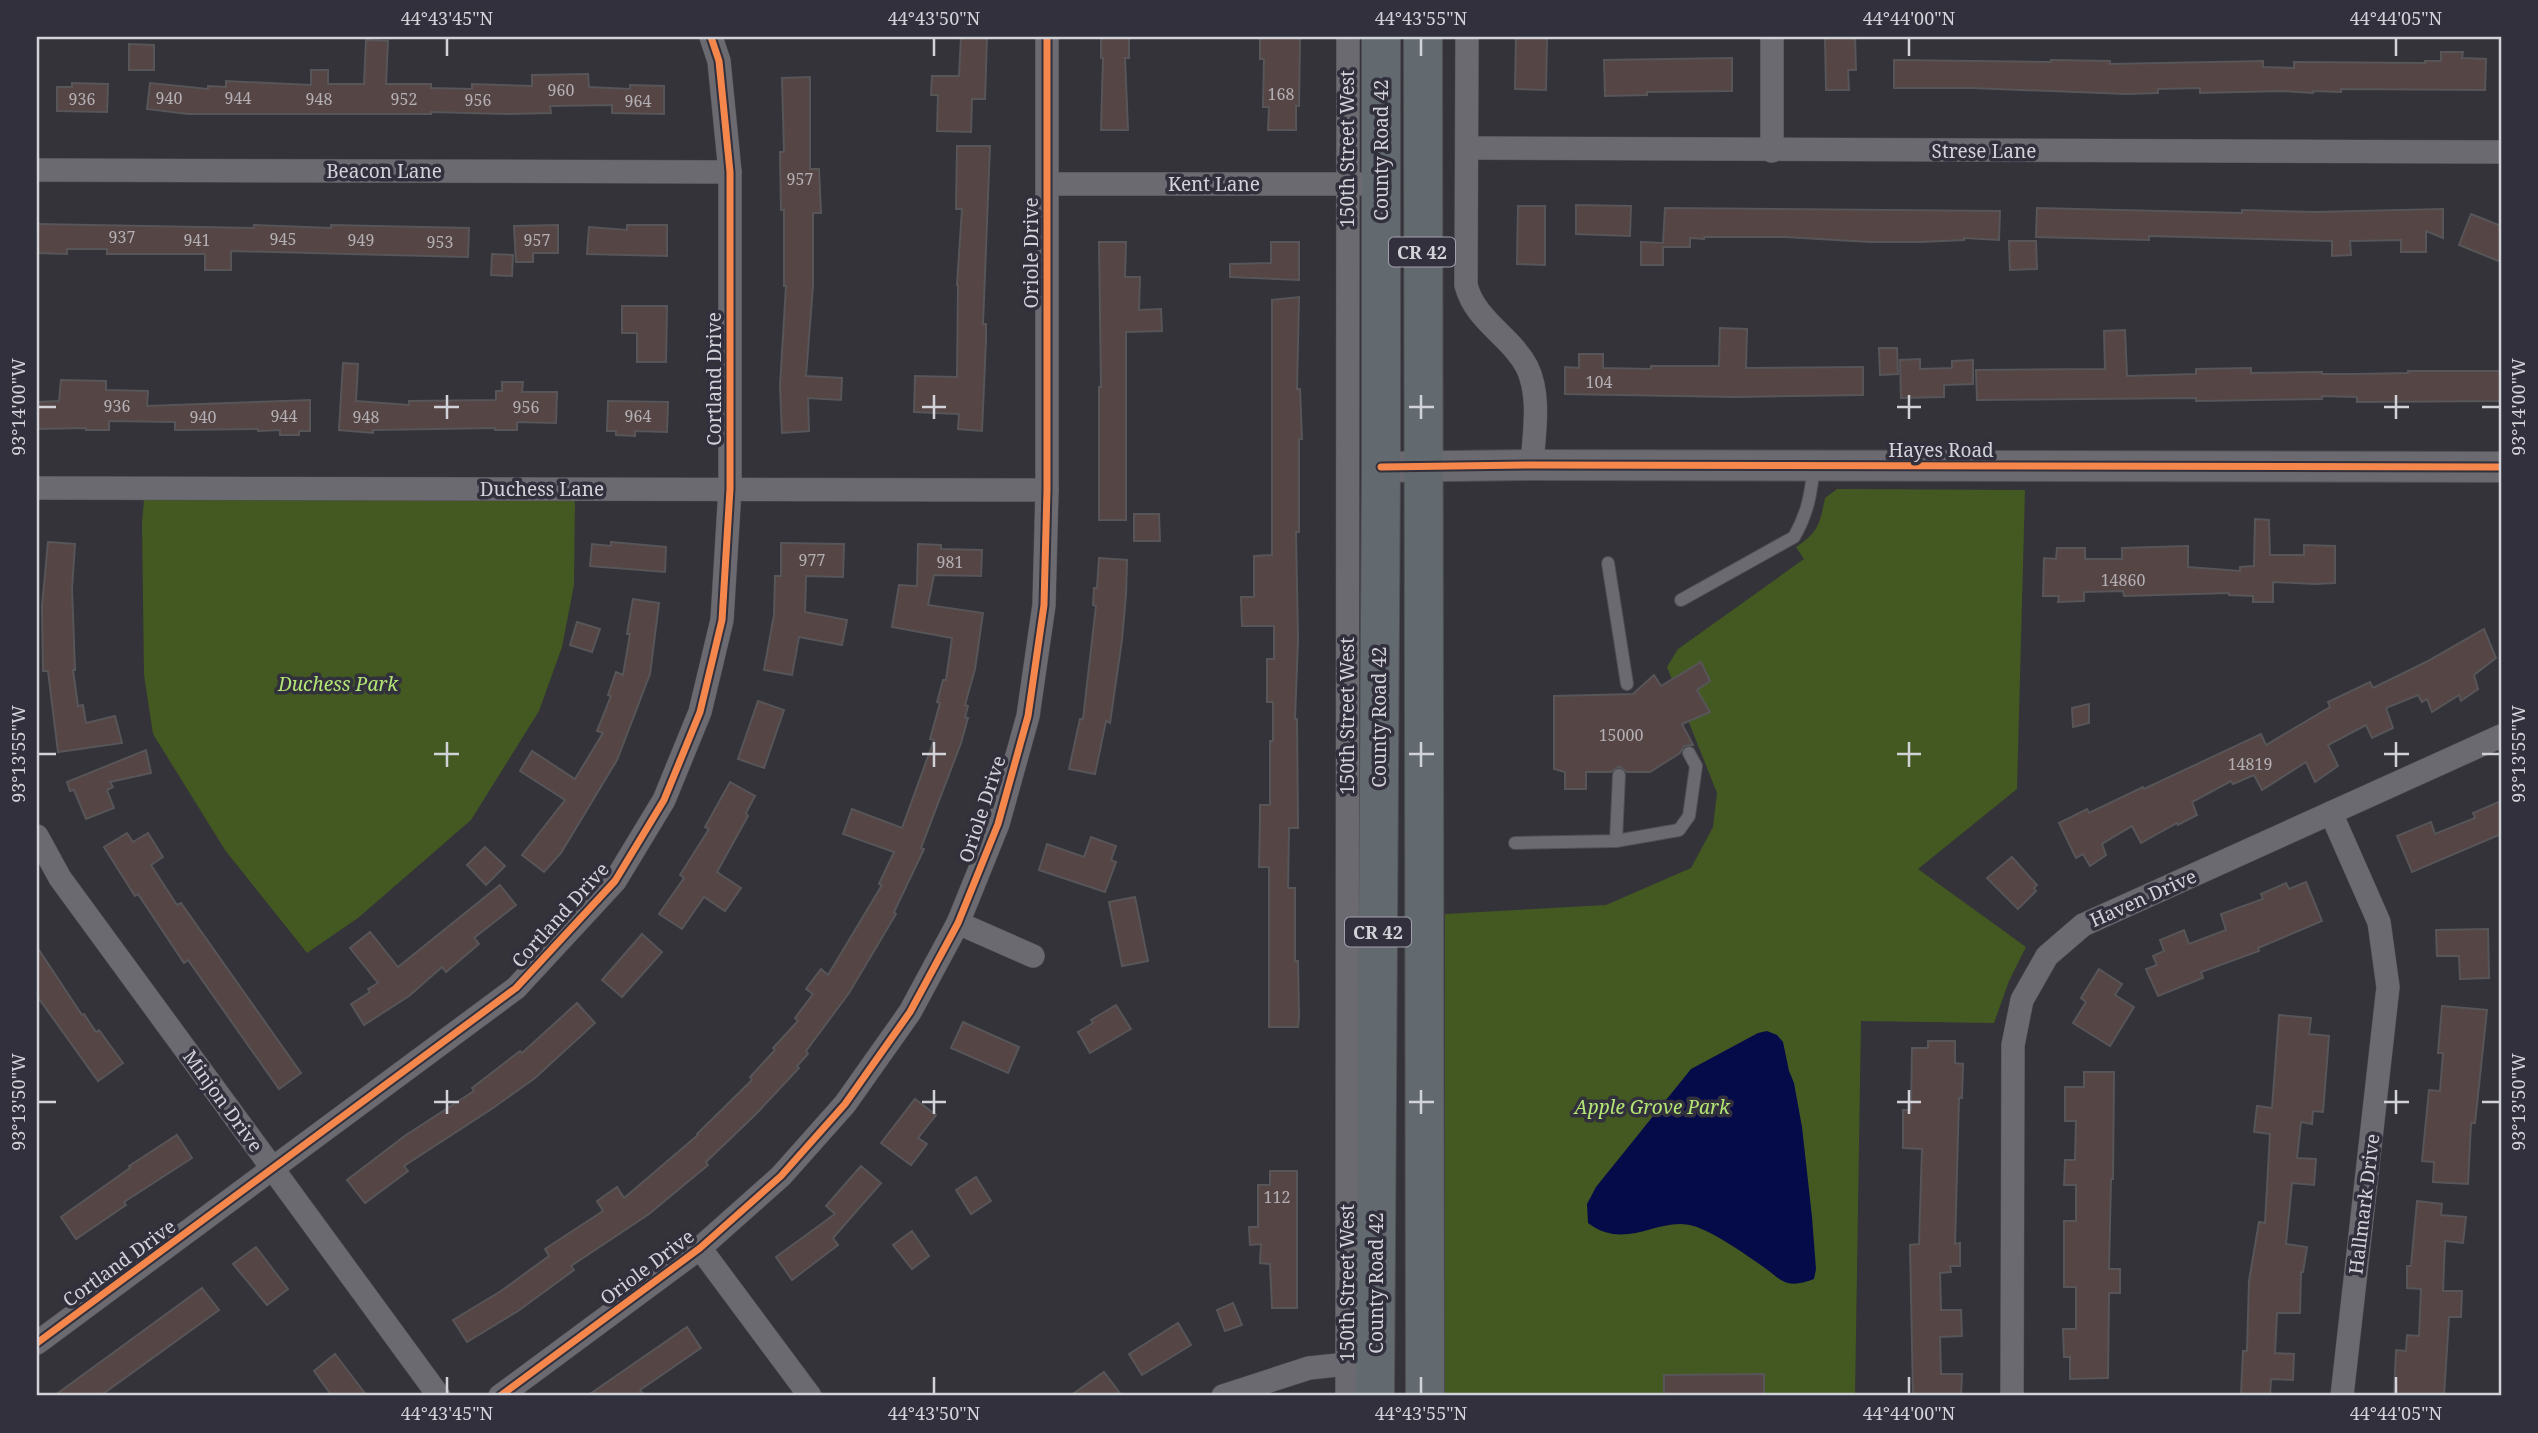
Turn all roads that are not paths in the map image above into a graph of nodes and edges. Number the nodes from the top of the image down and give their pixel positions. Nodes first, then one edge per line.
1 (711, 37) edge
2 (1047, 37) edge
3 (1348, 37) edge
4 (1381, 37) edge
5 (1423, 37) edge
6 (1467, 37) edge
7 (1772, 37) edge
8 (1467, 148) junction
9 (1772, 150) junction
10 (2501, 152) edge
11 (37, 170) edge
12 (730, 172) junction
13 (1364, 183) junction
14 (1047, 184) junction
15 (1532, 465) junction
16 (1814, 465) junction
17 (1381, 467) junction
18 (1424, 467) junction
19 (2501, 467) edge
20 (37, 488) edge
21 (730, 489) junction
22 (1047, 490) junction
23 (1608, 563) dead end
24 (1681, 600) dead end
25 (1627, 684) dead end
26 (2501, 736) edge
27 (1689, 753) dead end
28 (1619, 775) dead end
29 (2331, 813) junction
30 (37, 836) edge
31 (1616, 841) junction
32 (1515, 843) dead end
33 (958, 923) junction
34 (1033, 956) dead end
35 (274, 1169) junction
36 (700, 1248) junction
37 (37, 1343) edge
38 (1347, 1363) junction
39 (439, 1396) edge
40 (500, 1396) edge
41 (810, 1396) edge
42 (1223, 1396) edge
43 (1347, 1396) edge
44 (1375, 1396) edge
45 (1425, 1396) edge
46 (2012, 1396) edge
47 (2342, 1396) edge

1 - 12 street, Cortland Drive
2 - 14 street, Oriole Drive
3 - 13 street, 150th Street West
4 - 13 highway, County Road 42 / CR 42
5 - 18 highway, CR 42
6 - 8 street
7 - 9 street
8 - 9 street, Strese Lane
8 - 15 street
9 - 10 street, Strese Lane
11 - 12 street, Beacon Lane
12 - 21 street, Cortland Drive
13 - 14 street, Kent Lane
13 - 17 highway, County Road 42 / CR 42
13 - 38 street, 150th Street West
14 - 22 street, Oriole Drive
15 - 16 street, Hayes Road
15 - 18 street, Hayes Road
16 - 19 street, Hayes Road
16 - 24 lane
17 - 18 street, Hayes Road
17 - 44 highway, County Road 42 / CR 42
18 - 45 highway, CR 42
20 - 21 street, Duchess Lane
21 - 22 street, Duchess Lane
21 - 35 street, Cortland Drive
22 - 33 street, Oriole Drive
23 - 25 lane
26 - 29 street, Haven Drive
27 - 31 lane
28 - 31 lane
29 - 46 street, Haven Drive
29 - 47 street, Hallmark Drive
30 - 35 street, Minjon Drive
31 - 32 lane
33 - 34 street
33 - 36 street, Oriole Drive
35 - 37 street, Cortland Drive
35 - 39 street, Minjon Drive
36 - 40 street, Oriole Drive
36 - 41 street
38 - 42 street
38 - 43 street, 150th Street West

